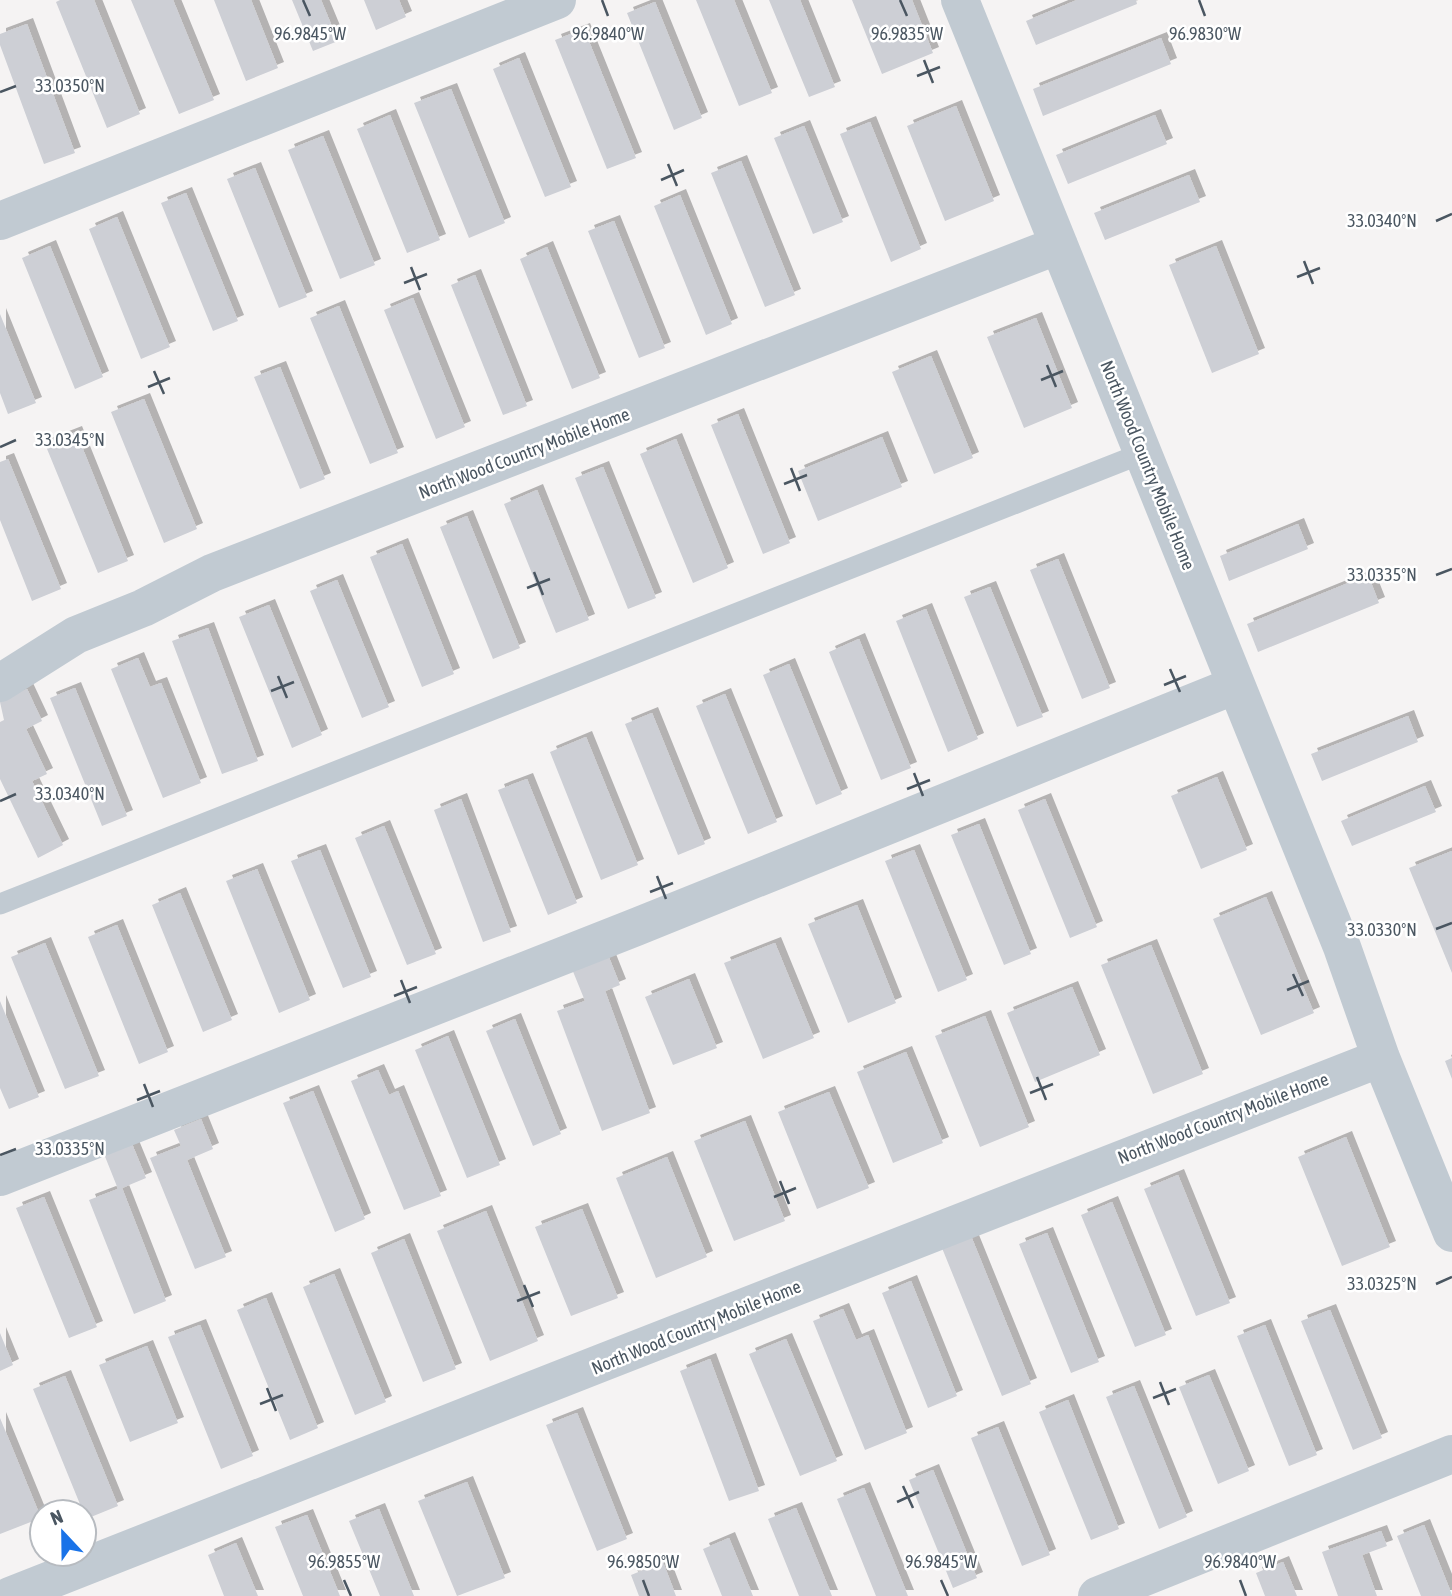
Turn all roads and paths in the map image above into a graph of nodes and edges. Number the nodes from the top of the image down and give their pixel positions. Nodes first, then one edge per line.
1 (557, 0) edge
2 (960, 0) edge
3 (0, 221) edge
4 (1059, 246) junction
5 (1143, 453) junction
6 (0, 683) edge
7 (1236, 685) junction
8 (0, 904) edge
9 (1381, 1058) junction
10 (0, 1177) edge
11 (1452, 1233) edge
12 (1452, 1454) edge
13 (10, 1596) edge
14 (1097, 1596) edge

1 - 3 street
2 - 4 street, North Wood Country Mobile Home
4 - 5 street, North Wood Country Mobile Home
4 - 6 street, North Wood Country Mobile Home
5 - 7 street, North Wood Country Mobile Home
5 - 8 lane
7 - 9 street, North Wood Country Mobile Home
7 - 10 street
9 - 11 street, North Wood Country Mobile Home
9 - 13 street, North Wood Country Mobile Home
12 - 14 street

